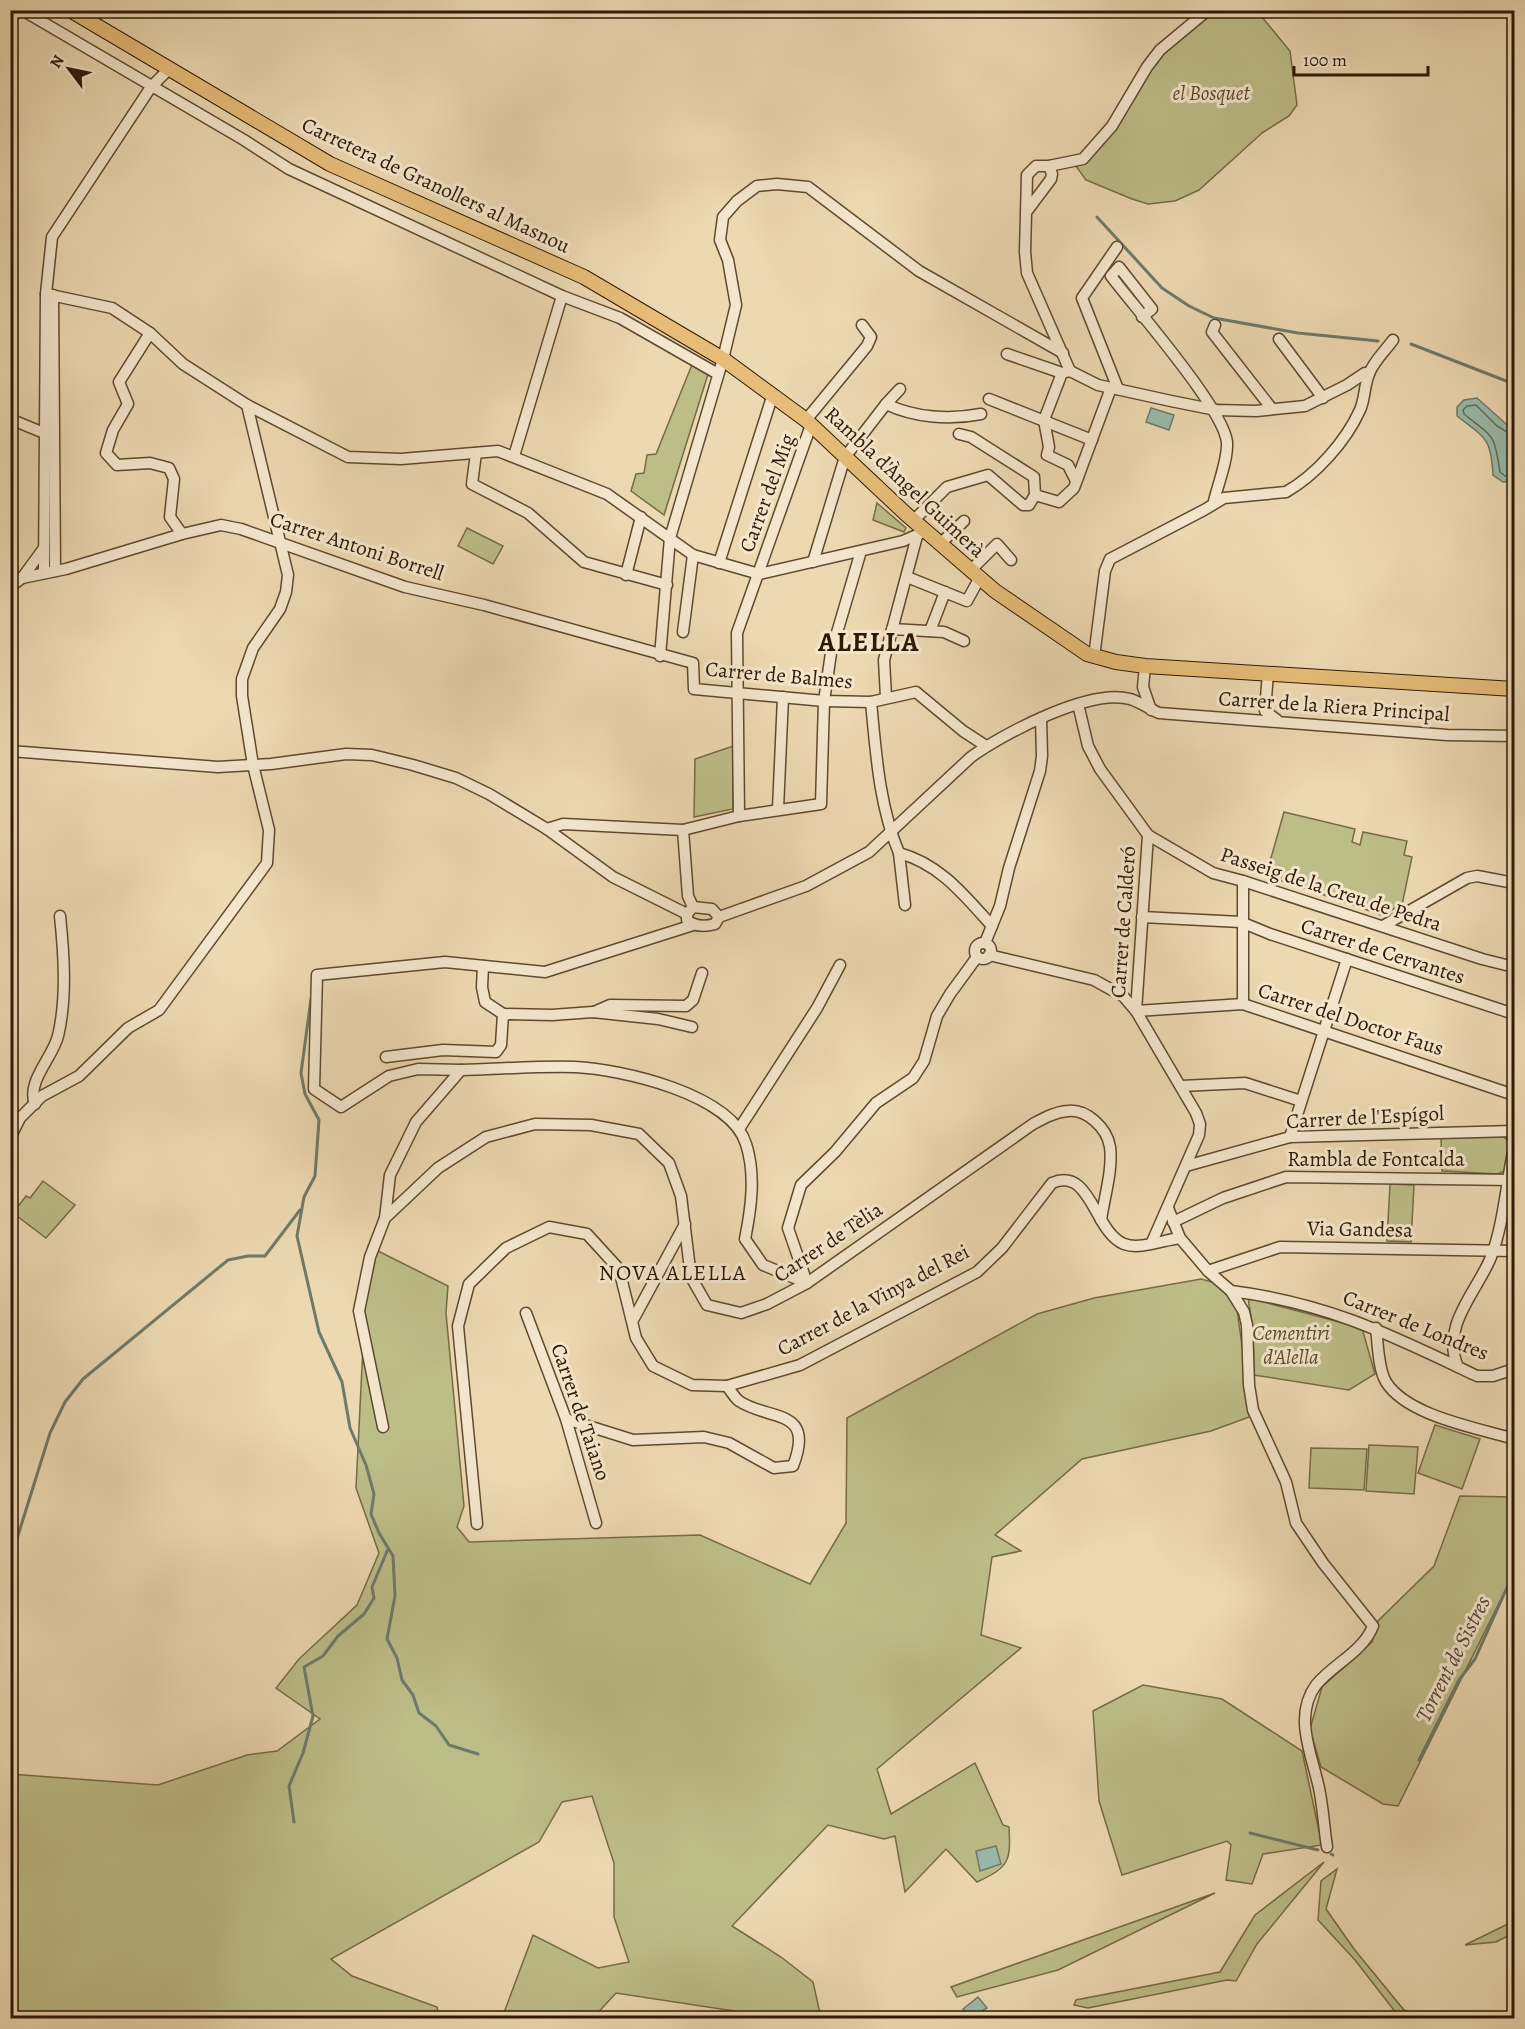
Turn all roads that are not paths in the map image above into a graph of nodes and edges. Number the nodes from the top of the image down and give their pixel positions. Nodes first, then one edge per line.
1 (22, 10) edge
2 (70, 10) edge
3 (1208, 10) edge
4 (168, 70) junction
5 (151, 87) junction
6 (1049, 166) junction
7 (1027, 212) junction
8 (1117, 247) dead end
9 (50, 295) junction
10 (562, 296) junction
11 (1142, 317) dead end
12 (862, 325) dead end
13 (1215, 325) dead end
14 (150, 333) junction
15 (1279, 339) dead end
16 (1393, 340) dead end
17 (1063, 353) junction
18 (1007, 354) dead end
19 (723, 359) junction
20 (1066, 372) junction
21 (718, 374) junction
22 (1369, 374) junction
23 (1115, 388) junction
24 (900, 389) dead end
25 (773, 394) junction
26 (1323, 398) junction
27 (989, 399) dead end
28 (886, 404) junction
29 (247, 405) junction
30 (1212, 409) junction
31 (1272, 409) junction
32 (981, 414) dead end
33 (10, 419) edge
34 (1044, 420) junction
35 (809, 423) junction
36 (44, 433) junction
37 (959, 434) dead end
38 (1092, 440) junction
39 (476, 453) junction
40 (514, 456) junction
41 (845, 457) junction
42 (1076, 481) junction
43 (1035, 495) junction
44 (1214, 501) junction
45 (641, 517) junction
46 (913, 520) junction
47 (964, 521) dead end
48 (921, 533) junction
49 (182, 534) junction
50 (670, 538) junction
51 (282, 542) junction
52 (940, 544) junction
53 (44, 548) junction
54 (861, 551) junction
55 (693, 555) junction
56 (1011, 560) dead end
57 (813, 562) junction
58 (719, 563) junction
59 (49, 572) junction
60 (759, 574) junction
61 (626, 575) junction
62 (974, 575) junction
63 (907, 577) junction
64 (22, 578) junction
65 (667, 585) junction
66 (10, 587) edge
67 (945, 592) junction
68 (892, 630) junction
69 (930, 631) junction
70 (683, 632) dead end
71 (964, 641) dead end
72 (660, 656) junction
73 (1094, 657) junction
74 (693, 663) joint
75 (1145, 666) junction
76 (1268, 673) junction
77 (1143, 687) junction
78 (1515, 689) edge
79 (738, 693) junction
80 (783, 697) junction
81 (886, 697) junction
82 (1129, 699) junction
83 (824, 701) junction
84 (871, 702) junction
85 (1078, 704) junction
86 (1151, 710) junction
87 (1265, 711) junction
88 (1041, 718) junction
89 (1249, 718) junction
90 (1281, 721) junction
91 (1515, 736) edge
92 (986, 746) junction
93 (10, 751) edge
94 (254, 765) junction
95 (778, 809) junction
96 (739, 816) junction
97 (548, 829) junction
98 (683, 830) junction
99 (890, 832) junction
100 (1148, 835) junction
101 (899, 853) junction
102 (1243, 881) junction
103 (1515, 883) edge
104 (905, 905) dead end
105 (690, 910) junction
106 (60, 916) dead end
107 (718, 917) junction
108 (1142, 917) junction
109 (1241, 922) junction
110 (693, 925) junction
111 (992, 926) junction
112 (1383, 926) junction
113 (985, 943) junction
114 (989, 955) junction
115 (977, 957) junction
116 (1347, 959) junction
117 (840, 965) dead end
118 (483, 966) junction
119 (1515, 967) edge
120 (702, 973) dead end
121 (1138, 987) junction
122 (1122, 996) junction
123 (1243, 1004) junction
124 (1136, 1011) junction
125 (593, 1012) junction
126 (503, 1014) junction
127 (1515, 1014) edge
128 (692, 1027) dead end
129 (1324, 1031) junction
130 (386, 1057) dead end
131 (461, 1070) junction
132 (1181, 1086) junction
133 (1515, 1095) edge
134 (1301, 1101) junction
135 (35, 1104) junction
136 (739, 1129) junction
137 (1515, 1131) edge
138 (1290, 1137) junction
139 (10, 1138) edge
140 (1515, 1148) edge
141 (1186, 1166) junction
142 (1511, 1180) edge
143 (1168, 1208) junction
144 (386, 1218) junction
145 (1101, 1220) junction
146 (1173, 1222) junction
147 (685, 1224) junction
148 (1179, 1238) junction
149 (1152, 1242) junction
150 (1515, 1251) edge
151 (1492, 1252) junction
152 (1208, 1271) junction
153 (807, 1283) junction
154 (1231, 1291) junction
155 (526, 1313) dead end
156 (633, 1320) junction
157 (1376, 1328) junction
158 (1458, 1367) junction
159 (1515, 1369) edge
160 (727, 1386) junction
161 (566, 1419) junction
162 (383, 1427) dead end
163 (1515, 1439) edge
164 (596, 1523) dead end
165 (477, 1524) dead end
166 (1327, 1847) dead end

1 - 5 street
2 - 4 main road, Carretera de Granollers al Masnou
3 - 6 street
4 - 5 street
4 - 19 main road, Carretera de Granollers al Masnou
5 - 9 street
5 - 10 street
6 - 7 street
6 - 7 street
7 - 17 street
8 - 23 street
9 - 14 street
9 - 36 street
9 - 59 street
10 - 21 street
10 - 40 street
11 - 30 street
12 - 35 street, Carrer del Mig
13 - 31 street
14 - 29 street
14 - 49 street
15 - 26 street
16 - 22 street
17 - 19 street
17 - 20 street
18 - 20 street
19 - 21 street
19 - 25 main road, Rambla d'Àngel Guimerà
20 - 23 street
20 - 34 street
21 - 50 street
22 - 26 street
22 - 44 street
23 - 30 street
23 - 38 street
24 - 28 street
25 - 35 main road, Rambla d'Àngel Guimerà
25 - 58 street
26 - 31 street
27 - 34 street
28 - 32 street
28 - 41 street
29 - 39 street
29 - 51 street
30 - 31 street
30 - 44 street
33 - 36 street
34 - 38 street
34 - 42 street
35 - 41 main road, Rambla d'Àngel Guimerà
35 - 60 street, Carrer del Mig
36 - 53 street
37 - 43 street
38 - 42 street
39 - 40 street
39 - 61 street
40 - 45 street
41 - 46 main road, Rambla d'Àngel Guimerà
41 - 57 street
42 - 43 street
43 - 46 street
44 - 73 street
45 - 50 street
45 - 61 street
46 - 48 main road, Rambla d'Àngel Guimerà
47 - 52 street
48 - 52 main road, Rambla d'Àngel Guimerà
48 - 54 street
48 - 63 street
49 - 51 street, Carrer Antoni Borrell
49 - 59 street, Carrer Antoni Borrell
50 - 55 street
50 - 65 street
51 - 72 street, Carrer Antoni Borrell
51 - 94 street
52 - 62 main road, Rambla d'Àngel Guimerà
53 - 59 street
53 - 64 street
54 - 57 street
54 - 83 street
55 - 58 street
55 - 70 street
56 - 62 street
57 - 60 street
58 - 60 street
59 - 64 street, Carrer Antoni Borrell
60 - 79 street, Carrer del Mig
61 - 65 street
62 - 67 street
62 - 73 main road, Rambla d'Àngel Guimerà
63 - 67 street
63 - 68 street
64 - 66 street
65 - 72 street
67 - 69 street
68 - 69 street
68 - 81 street
69 - 71 street
72 - 74 street, Carrer Antoni Borrell
73 - 75 main road
74 - 79 street, Carrer de Balmes
75 - 76 main road
75 - 77 street
76 - 78 main road
76 - 87 street
77 - 82 street
77 - 86 street
79 - 80 street, Carrer de Balmes
79 - 96 street, Carrer del Mig
80 - 83 street, Carrer de Balmes
80 - 95 street
81 - 84 street, Carrer de Balmes
81 - 92 street, Carrer de Balmes
82 - 85 street
82 - 86 street, Carrer de la Riera Principal
83 - 84 street, Carrer de Balmes
83 - 95 street
84 - 99 street
85 - 88 street
85 - 100 street, Passeig de la Creu de Pedra
86 - 89 street, Carrer de la Riera Principal
87 - 89 street
87 - 90 street
88 - 92 street
88 - 111 street
89 - 90 street, Carrer de la Riera Principal
90 - 91 street, Carrer de la Riera Principal
92 - 99 street
93 - 94 street
94 - 97 street
94 - 135 street
95 - 96 street
96 - 98 street
97 - 98 street
97 - 105 street
98 - 105 street
99 - 101 street
99 - 107 street
100 - 102 street, Passeig de la Creu de Pedra
100 - 108 street, Carrer de Calderó
101 - 104 street
101 - 111 street
102 - 109 street
102 - 112 street, Passeig de la Creu de Pedra
103 - 112 street
105 - 107 street
105 - 110 street
106 - 135 street
107 - 110 street
108 - 109 street, Carrer de Cervantes
108 - 121 street, Carrer de Calderó
109 - 116 street, Carrer de Cervantes
109 - 123 street
110 - 118 street
111 - 113 street
112 - 119 street, Passeig de la Creu de Pedra
113 - 114 street
113 - 115 street
114 - 115 street
114 - 122 street
115 - 153 street
116 - 127 street, Carrer de Cervantes
116 - 129 street
117 - 136 street
118 - 126 street
118 - 131 street
120 - 125 street
121 - 122 street
121 - 124 street, Carrer de Calderó
122 - 124 street
123 - 124 street, Carrer del Doctor Faus
123 - 129 street, Carrer del Doctor Faus
124 - 132 street
125 - 126 street
125 - 128 street
126 - 130 street
129 - 133 street, Carrer del Doctor Faus
129 - 134 street
131 - 136 street
131 - 144 street
132 - 134 street
132 - 141 street
134 - 138 street
135 - 139 street
136 - 153 street
137 - 138 street, Carrer de l'Espígol
138 - 141 street, Carrer de l'Espígol
140 - 142 street
141 - 143 street
142 - 146 street, Rambla de Fontcalda
142 - 151 street
143 - 146 street
143 - 149 street
144 - 147 street, Carrer de Tèlia
144 - 162 street, Carrer de Tèlia
145 - 149 street, Carrer de la Vinya del Rei
145 - 153 street, Carrer de Tèlia
145 - 160 street, Carrer de la Vinya del Rei
146 - 148 street
147 - 153 street, Carrer de Tèlia
147 - 156 street
148 - 149 street, Carrer de la Vinya del Rei
148 - 152 street
150 - 151 street, Via Gandesa
151 - 152 street, Via Gandesa
151 - 158 street
152 - 154 street
154 - 157 street, Carrer de Londres
154 - 166 street
155 - 161 street, Carrer de Taiano
156 - 160 street, Carrer de la Vinya del Rei
156 - 165 street, Carrer de la Vinya del Rei
157 - 158 street, Carrer de Londres
157 - 163 street
158 - 159 street, Carrer de Londres
160 - 161 street
161 - 164 street, Carrer de Taiano

